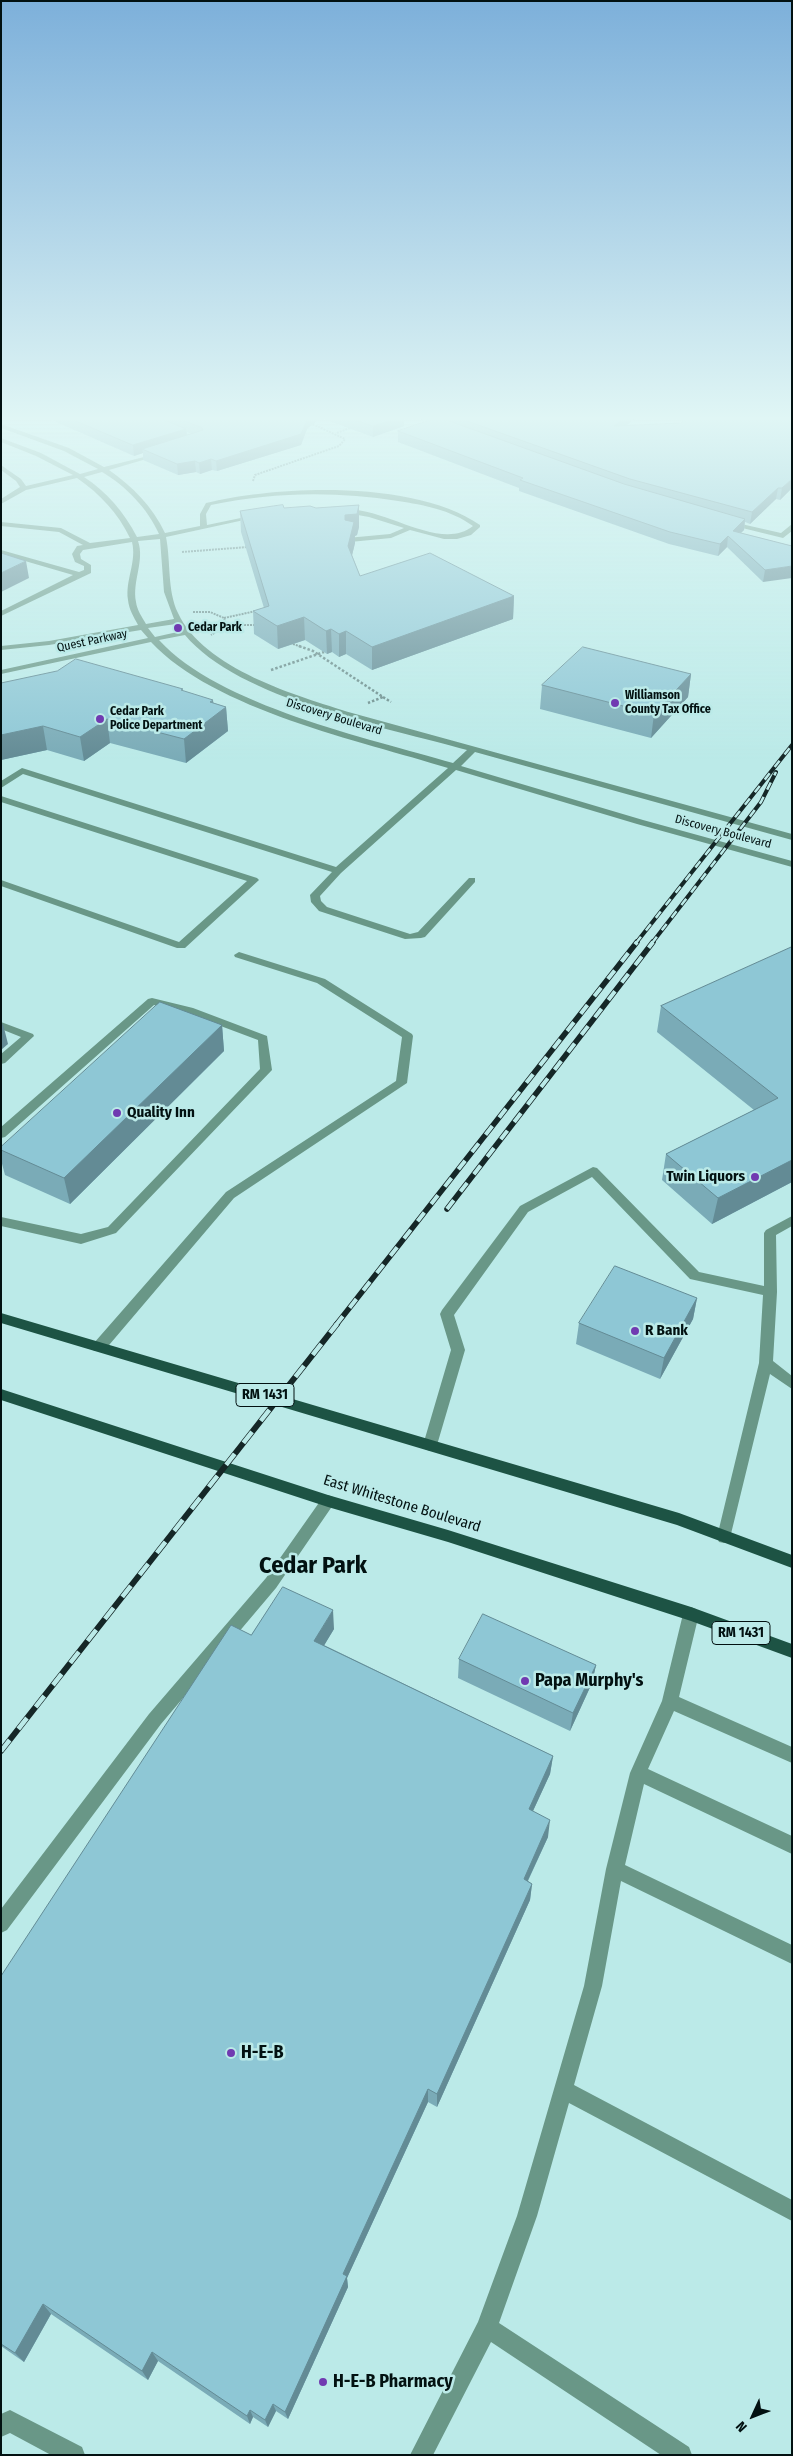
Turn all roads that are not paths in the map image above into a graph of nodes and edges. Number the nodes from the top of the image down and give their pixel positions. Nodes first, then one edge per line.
1 (66, 533) edge
2 (130, 533) edge
3 (161, 533) edge
4 (180, 533) edge
5 (399, 533) edge
6 (426, 533) edge
7 (470, 533) edge
8 (769, 533) edge
9 (786, 533) edge
10 (163, 536) junction
11 (133, 538) junction
12 (350, 540) edge
13 (89, 545) junction
14 (1, 552) edge
15 (80, 576) junction
16 (1, 614) edge
17 (178, 621) junction
18 (143, 627) junction
19 (187, 632) junction
20 (154, 639) junction
21 (1, 648) edge
22 (1, 672) edge
23 (474, 749) junction
24 (455, 766) junction
25 (1, 784) edge
26 (1, 800) edge
27 (792, 837) edge
28 (792, 864) edge
29 (338, 871) junction
30 (472, 880) dead end
31 (1, 883) edge
32 (239, 955) dead end
33 (1, 1025) edge
34 (1, 1060) edge
35 (1, 1134) edge
36 (792, 1220) edge
37 (1, 1221) edge
38 (770, 1292) junction
39 (1, 1318) edge
40 (99, 1347) junction
41 (766, 1363) junction
42 (792, 1384) edge
43 (1, 1394) edge
44 (430, 1445) junction
45 (328, 1501) junction
46 (724, 1537) junction
47 (792, 1562) edge
48 (691, 1614) junction
49 (792, 1651) edge
50 (670, 1701) junction
51 (792, 1755) edge
52 (638, 1773) junction
53 (792, 1845) edge
54 (615, 1869) junction
55 (1, 1924) edge
56 (792, 1955) edge
57 (564, 2090) junction
58 (792, 2211) edge
59 (487, 2326) junction
60 (1, 2426) edge
61 (74, 2455) edge
62 (422, 2455) edge
63 (681, 2455) edge

1 - 13 street
2 - 11 street, Discovery Boulevard
3 - 10 street, Discovery Boulevard
4 - 10 street
5 - 12 street
6 - 7 street
8 - 9 street
10 - 11 street
10 - 17 street, Discovery Boulevard
11 - 13 street
11 - 18 street, Discovery Boulevard
13 - 15 street
14 - 15 street
15 - 16 street
17 - 18 street, Quest Parkway
17 - 19 street, Discovery Boulevard
18 - 20 street, Discovery Boulevard
18 - 21 street, Quest Parkway
19 - 20 street, Quest Parkway
19 - 23 street, Discovery Boulevard
20 - 22 street, Quest Parkway
20 - 24 street, Discovery Boulevard
23 - 24 street
23 - 27 street, Discovery Boulevard
24 - 28 street, Discovery Boulevard
24 - 29 street
25 - 29 street
26 - 31 street
29 - 30 street
32 - 40 street
33 - 34 street
35 - 37 street
36 - 38 street
38 - 41 street
38 - 44 street
39 - 40 main road, RM 1431
40 - 44 main road, RM 1431
41 - 42 street
41 - 46 street
43 - 45 main road, East Whitestone Boulevard / RM 1431
44 - 46 main road, RM 1431
45 - 48 main road, East Whitestone Boulevard / RM 1431
45 - 55 street
46 - 47 main road, RM 1431
48 - 49 main road, East Whitestone Boulevard / RM 1431
48 - 50 street
50 - 51 street
50 - 52 street
52 - 53 street
52 - 54 street
54 - 56 street
54 - 57 street
57 - 58 street
57 - 59 street
59 - 62 street
59 - 63 street
60 - 61 street

